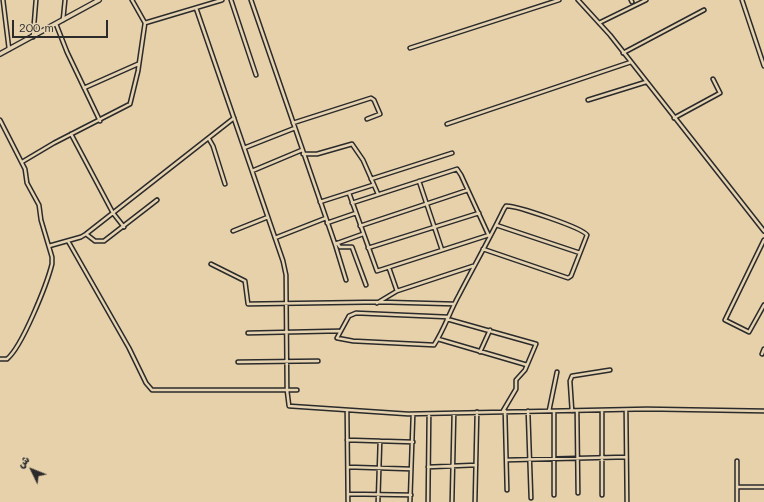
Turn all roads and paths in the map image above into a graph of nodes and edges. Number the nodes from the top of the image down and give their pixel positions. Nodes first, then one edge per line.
1 (3, 0) edge
2 (36, 0) edge
3 (65, 0) edge
4 (89, 0) edge
5 (99, 0) edge
6 (132, 0) edge
7 (222, 0) edge
8 (231, 0) edge
9 (251, 0) edge
10 (559, 0) edge
11 (578, 0) edge
12 (646, 0) edge
13 (742, 0) edge
14 (90, 5) junction
15 (196, 8) junction
16 (0, 9) edge
17 (4, 9) junction
18 (704, 10) dead end
19 (63, 20) junction
20 (145, 22) junction
21 (599, 23) junction
22 (56, 24) junction
23 (33, 37) junction
24 (410, 48) dead end
25 (10, 49) junction
26 (624, 53) junction
27 (0, 54) edge
28 (631, 62) junction
29 (139, 64) junction
30 (764, 66) edge
31 (256, 75) dead end
32 (713, 79) dead end
33 (646, 82) junction
34 (84, 88) junction
35 (588, 100) dead end
36 (234, 118) junction
37 (674, 118) junction
38 (368, 119) dead end
39 (0, 120) edge
40 (100, 120) junction
41 (293, 123) junction
42 (447, 124) dead end
43 (295, 128) junction
44 (72, 134) junction
45 (208, 139) junction
46 (244, 148) junction
47 (303, 152) junction
48 (452, 153) dead end
49 (22, 162) junction
50 (252, 171) junction
51 (370, 179) junction
52 (419, 181) junction
53 (225, 184) dead end
54 (373, 185) junction
55 (468, 190) junction
56 (349, 193) junction
57 (378, 194) junction
58 (157, 200) dead end
59 (320, 202) junction
60 (352, 203) junction
61 (427, 204) junction
62 (113, 213) junction
63 (356, 213) junction
64 (479, 213) junction
65 (268, 217) junction
66 (326, 218) junction
67 (327, 223) junction
68 (496, 225) junction
69 (360, 226) junction
70 (124, 227) junction
71 (434, 227) junction
72 (233, 231) dead end
73 (764, 231) edge
74 (86, 234) junction
75 (363, 234) junction
76 (489, 236) junction
77 (275, 238) junction
78 (68, 240) junction
79 (764, 240) edge
80 (336, 244) junction
81 (49, 246) junction
82 (368, 248) junction
83 (483, 249) junction
84 (442, 250) junction
85 (580, 253) junction
86 (210, 264) dead end
87 (474, 266) junction
88 (389, 268) junction
89 (346, 280) dead end
90 (366, 284) dead end
91 (397, 291) junction
92 (377, 302) junction
93 (286, 303) junction
94 (454, 304) junction
95 (764, 305) edge
96 (448, 318) junction
97 (490, 330) junction
98 (340, 331) junction
99 (286, 332) junction
100 (248, 333) dead end
101 (437, 339) junction
102 (764, 349) edge
103 (480, 352) junction
104 (762, 354) dead end
105 (0, 359) edge
106 (286, 361) junction
107 (318, 361) dead end
108 (238, 362) dead end
109 (527, 365) junction
110 (610, 370) dead end
111 (557, 372) dead end
112 (287, 390) junction
113 (297, 390) dead end
114 (348, 410) junction
115 (626, 410) junction
116 (504, 411) junction
117 (528, 411) junction
118 (549, 411) junction
119 (554, 411) junction
120 (572, 411) junction
121 (577, 411) junction
122 (602, 411) junction
123 (764, 411) edge
124 (477, 412) junction
125 (454, 413) junction
126 (413, 414) junction
127 (429, 414) junction
128 (347, 440) junction
129 (380, 441) junction
130 (413, 442) junction
131 (626, 457) junction
132 (578, 458) junction
133 (602, 458) junction
134 (530, 459) junction
135 (554, 459) junction
136 (506, 460) junction
137 (737, 461) dead end
138 (476, 465) junction
139 (452, 466) junction
140 (348, 467) junction
141 (428, 467) junction
142 (379, 468) junction
143 (411, 469) junction
144 (737, 487) junction
145 (764, 487) edge
146 (507, 490) dead end
147 (578, 493) dead end
148 (349, 494) junction
149 (379, 495) junction
150 (411, 495) junction
151 (554, 495) dead end
152 (602, 495) dead end
153 (531, 498) dead end
154 (348, 502) edge
155 (378, 502) edge
156 (410, 502) edge
157 (428, 502) edge
158 (452, 502) edge
159 (476, 502) edge
160 (627, 502) edge
161 (737, 502) edge

1 - 17 street
2 - 23 street
3 - 19 street
4 - 14 street
5 - 14 street
6 - 20 street
7 - 15 street
8 - 31 street
9 - 41 street
10 - 24 street
11 - 21 street
12 - 21 street
13 - 30 street
14 - 19 street
15 - 20 street
15 - 36 street
16 - 17 street
17 - 25 street
18 - 26 street
19 - 22 street
20 - 29 street
21 - 26 street
22 - 23 street
22 - 34 street
23 - 25 street
25 - 27 street
26 - 28 street
28 - 33 street
28 - 42 street
29 - 34 street
29 - 40 street
32 - 37 street
33 - 35 street
33 - 37 street
34 - 40 street
36 - 45 street
36 - 46 street
37 - 73 street
38 - 41 street
39 - 49 street
40 - 44 street
41 - 43 street
43 - 46 street
43 - 47 street
44 - 49 street
44 - 62 street
45 - 53 street
45 - 62 street
46 - 50 street
47 - 50 street
47 - 51 street
47 - 59 street
48 - 51 street
49 - 81 street
50 - 65 street
51 - 54 street
52 - 55 street
52 - 57 street
52 - 61 street
54 - 56 street
54 - 57 street
55 - 61 street
55 - 64 street
56 - 59 street
56 - 60 street
57 - 60 street
58 - 70 street
59 - 66 street
60 - 63 street
61 - 69 street
61 - 71 street
62 - 70 street
62 - 74 street
63 - 67 street
63 - 69 street
64 - 71 street
64 - 76 street
65 - 72 street
65 - 77 street
66 - 67 street
66 - 77 street
67 - 80 street
68 - 76 street
68 - 85 street
68 - 85 street
69 - 75 street
70 - 74 street
71 - 82 street
71 - 84 street
74 - 78 street
75 - 80 street
75 - 82 street
76 - 83 street
76 - 84 street
77 - 93 street
78 - 81 street
78 - 112 street
79 - 95 street
80 - 89 street
80 - 90 street
81 - 105 street
82 - 88 street
83 - 85 street
83 - 87 street
84 - 88 street
86 - 93 street
87 - 91 street
87 - 94 street
88 - 91 street
91 - 92 street
92 - 93 street
92 - 94 street
93 - 99 street
94 - 96 street
96 - 97 street
96 - 98 street
96 - 101 street
97 - 103 street
97 - 109 street
98 - 99 street
98 - 101 street
99 - 100 street
99 - 106 street
101 - 103 street
102 - 104 street
103 - 109 street
106 - 107 street
106 - 108 street
106 - 112 street
109 - 116 street
110 - 120 street
111 - 118 street
112 - 113 street
112 - 114 street
114 - 126 street
114 - 128 street
115 - 122 street
115 - 123 street
115 - 131 street
116 - 117 street
116 - 124 street
116 - 136 street
117 - 118 street
117 - 134 street
118 - 119 street
119 - 120 street
119 - 135 street
120 - 121 street
121 - 122 street
121 - 132 street
122 - 133 street
124 - 125 street
124 - 138 street
125 - 127 street
125 - 139 street
126 - 127 street
126 - 130 street
127 - 141 street
128 - 129 street
128 - 140 street
129 - 130 street
129 - 142 street
130 - 143 street
131 - 133 street
131 - 160 street
132 - 133 street
132 - 135 street
132 - 147 street
133 - 152 street
134 - 135 street
134 - 136 street
134 - 153 street
135 - 151 street
136 - 146 street
137 - 144 street
138 - 139 street
138 - 159 street
139 - 141 street
139 - 158 street
140 - 142 street
140 - 148 street
141 - 157 street
142 - 143 street
142 - 149 street
143 - 150 street
144 - 145 street
144 - 161 street
148 - 149 street
148 - 154 street
149 - 150 street
149 - 155 street
150 - 156 street

